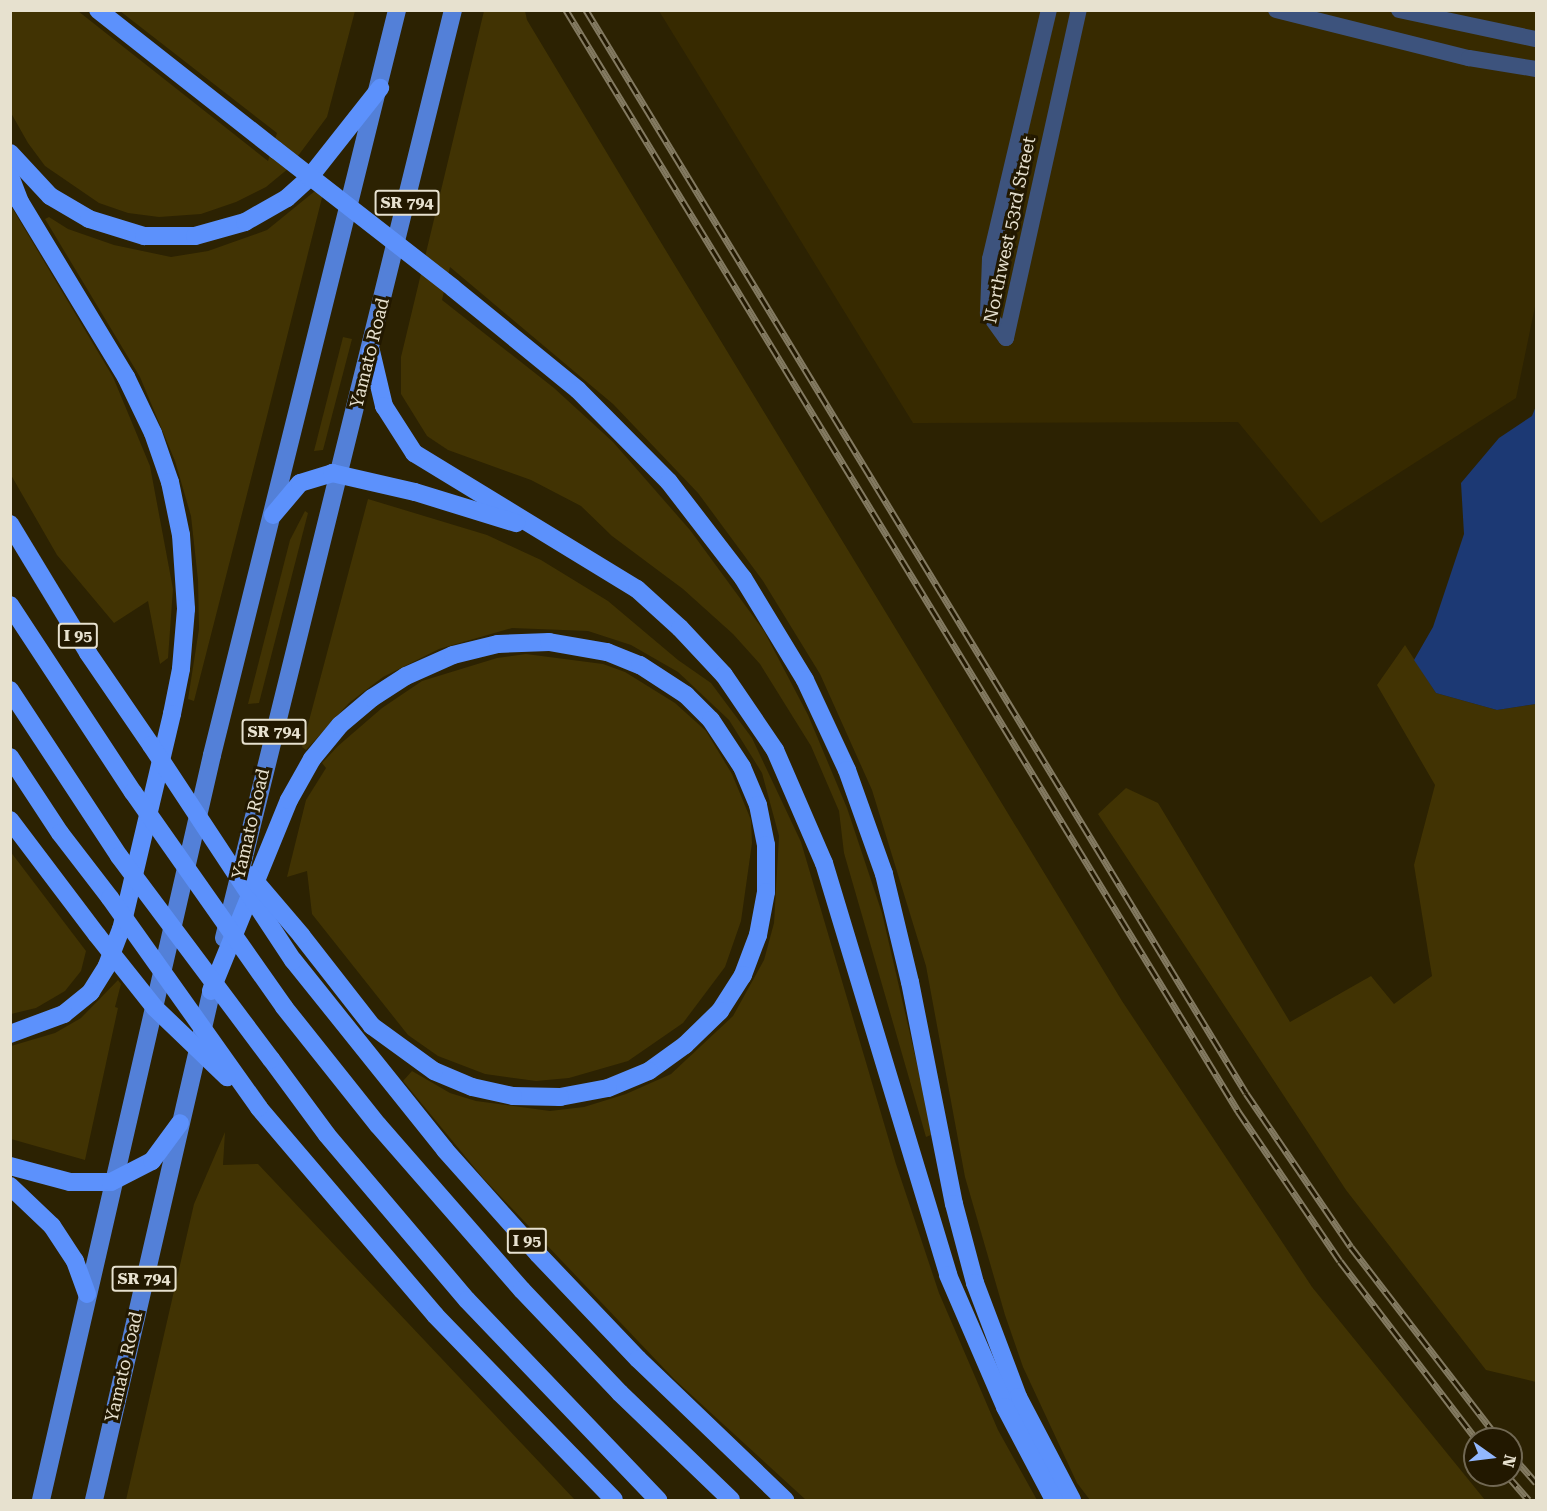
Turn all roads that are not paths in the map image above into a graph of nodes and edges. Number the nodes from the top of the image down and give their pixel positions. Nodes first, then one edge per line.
1 (98, 10) edge
2 (397, 10) edge
3 (453, 10) edge
4 (1049, 10) edge
5 (1079, 10) edge
6 (1276, 10) edge
7 (1399, 10) edge
8 (1536, 39) edge
9 (1536, 69) edge
10 (380, 88) junction
11 (10, 153) edge
12 (10, 176) edge
13 (371, 351) junction
14 (339, 474) junction
15 (273, 515) junction
16 (10, 524) edge
17 (546, 533) junction
18 (10, 605) edge
19 (10, 690) edge
20 (10, 757) edge
21 (10, 820) edge
22 (204, 821) junction
23 (212, 991) junction
24 (10, 1034) edge
25 (259, 1108) junction
26 (180, 1123) junction
27 (10, 1166) edge
28 (111, 1182) junction
29 (10, 1186) edge
30 (87, 1294) junction
31 (41, 1500) edge
32 (94, 1500) edge
33 (614, 1500) edge
34 (658, 1500) edge
35 (731, 1500) edge
36 (785, 1500) edge
37 (1054, 1500) edge
38 (1072, 1500) edge

1 - 38 highway, bridge
2 - 10 main road, SR 794
3 - 13 main road, Yamato Road / SR 794
4 - 5 street, Northwest 53rd Street
6 - 9 street
7 - 8 street
10 - 11 highway
10 - 15 main road, SR 794
12 - 24 highway
13 - 14 main road, Yamato Road / SR 794
13 - 17 highway
14 - 15 highway
14 - 17 highway
14 - 23 main road, Yamato Road / SR 794
15 - 28 main road, SR 794
16 - 22 highway, I 95, bridge
17 - 37 highway
18 - 35 highway, bridge
19 - 34 highway, bridge
20 - 25 highway, bridge
21 - 25 highway, bridge
22 - 23 highway, bridge
22 - 36 highway, I 95, bridge
23 - 26 main road, Yamato Road / SR 794
25 - 33 highway
26 - 28 highway
26 - 32 main road, Yamato Road / SR 794
27 - 28 highway
28 - 30 main road, SR 794
29 - 30 highway
30 - 31 main road, SR 794

